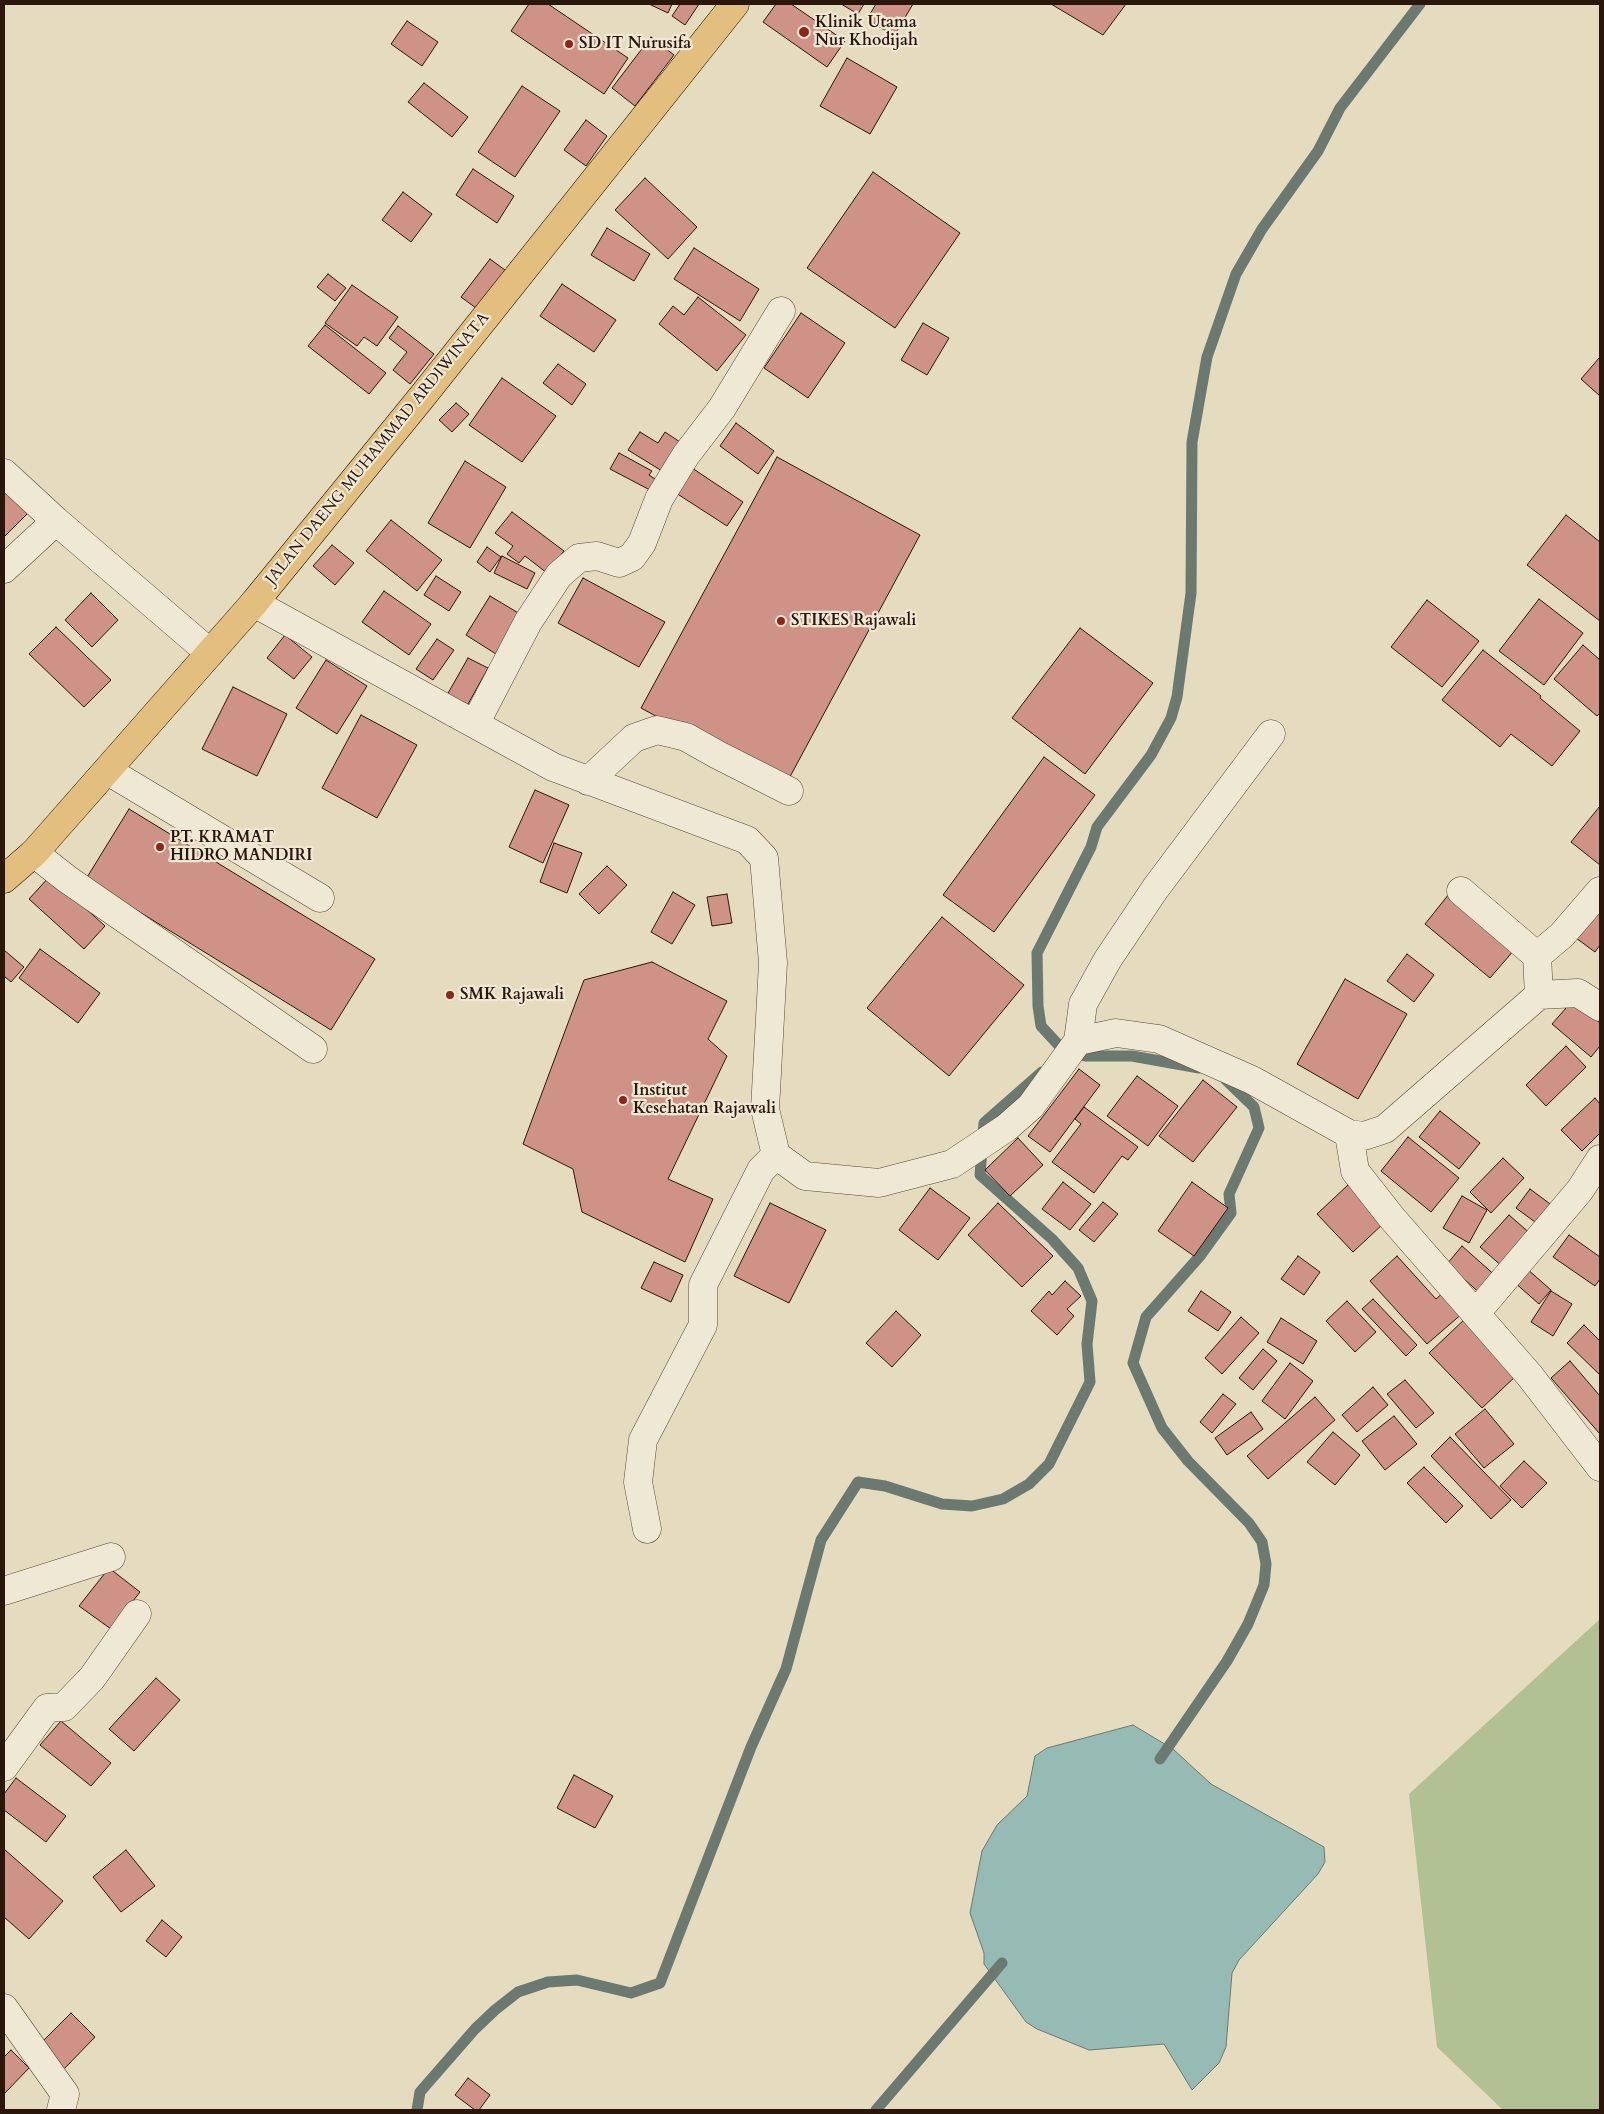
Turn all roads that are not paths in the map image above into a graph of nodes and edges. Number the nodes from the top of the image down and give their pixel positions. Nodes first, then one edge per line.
1 (735, 4) edge
2 (781, 311) dead end
3 (4, 473) edge
4 (56, 521) junction
5 (4, 568) edge
6 (254, 603) junction
7 (210, 653) junction
8 (475, 724) junction
9 (1271, 734) dead end
10 (108, 771) junction
11 (588, 782) junction
12 (789, 791) dead end
13 (34, 852) junction
14 (4, 879) edge
15 (1461, 891) dead end
16 (1600, 891) edge
17 (320, 898) dead end
18 (1537, 956) junction
19 (1539, 995) junction
20 (1600, 1007) edge
21 (1078, 1041) junction
22 (313, 1050) dead end
23 (1349, 1134) junction
24 (776, 1155) junction
25 (1600, 1159) edge
26 (1476, 1314) junction
27 (1600, 1467) edge
28 (647, 1529) dead end
29 (111, 1557) dead end
30 (4, 1591) edge
31 (137, 1614) dead end
32 (4, 1767) edge
33 (4, 2008) edge
34 (61, 2110) edge

1 - 6 main road, JALAN DAENG MUHAMMAD ARDIWINATA
2 - 8 street
3 - 4 street
4 - 5 street
4 - 7 street
6 - 7 main road, JALAN DAENG MUHAMMAD ARDIWINATA
6 - 8 street
7 - 10 main road, JALAN DAENG MUHAMMAD ARDIWINATA
8 - 11 street
9 - 21 street
10 - 13 main road, JALAN DAENG MUHAMMAD ARDIWINATA
10 - 17 street
11 - 12 street
11 - 24 street
13 - 14 main road, JALAN DAENG MUHAMMAD ARDIWINATA
13 - 22 street
15 - 18 street
16 - 18 street
18 - 19 street
19 - 20 street
19 - 23 street
21 - 23 street
21 - 24 street
23 - 26 street
24 - 28 street
25 - 26 street
26 - 27 street
29 - 30 street
31 - 32 street
33 - 34 street

